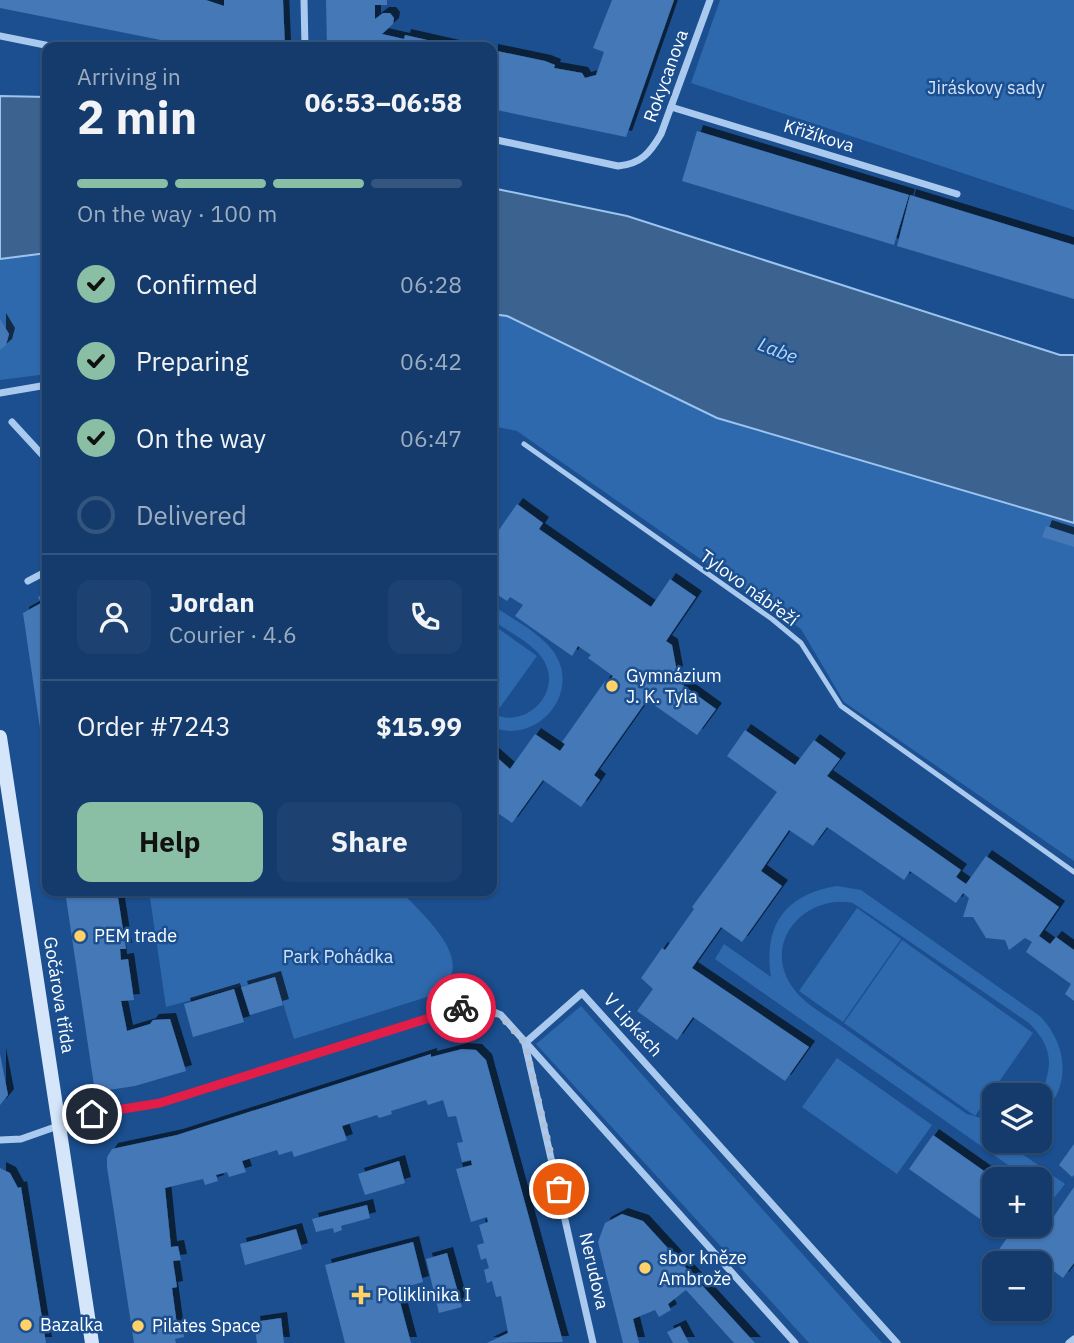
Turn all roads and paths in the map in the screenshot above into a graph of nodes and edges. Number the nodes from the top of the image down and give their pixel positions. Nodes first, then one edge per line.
1 (304, 0) edge
2 (710, 0) edge
3 (0, 36) edge
4 (304, 42) edge
5 (42, 44) edge
6 (671, 107) junction
7 (497, 140) edge
8 (957, 194) dead end
9 (42, 386) edge
10 (0, 393) edge
11 (12, 422) dead end
12 (524, 443) dead end
13 (42, 455) edge
14 (42, 574) edge
15 (28, 581) dead end
16 (0, 737) edge
17 (1074, 872) edge
18 (525, 1043) junction
19 (59, 1125) junction
20 (0, 1140) edge
21 (1074, 1339) edge
22 (92, 1343) edge
23 (593, 1343) edge
24 (795, 1343) edge
25 (897, 1343) edge
26 (1069, 1343) edge

1 - 4 street
2 - 6 street, Rokycanova
3 - 5 street
6 - 7 street, Rokycanova
6 - 8 street, Křižíkova
9 - 10 street
11 - 13 street
12 - 17 lane, Tylovo nábřeží
14 - 15 street
16 - 19 street, Gočárova třída
18 - 19 street
18 - 23 street, Nerudova
18 - 24 street
18 - 25 street, V Lipkách
19 - 20 street
19 - 22 street, Gočárova třída
21 - 26 street

